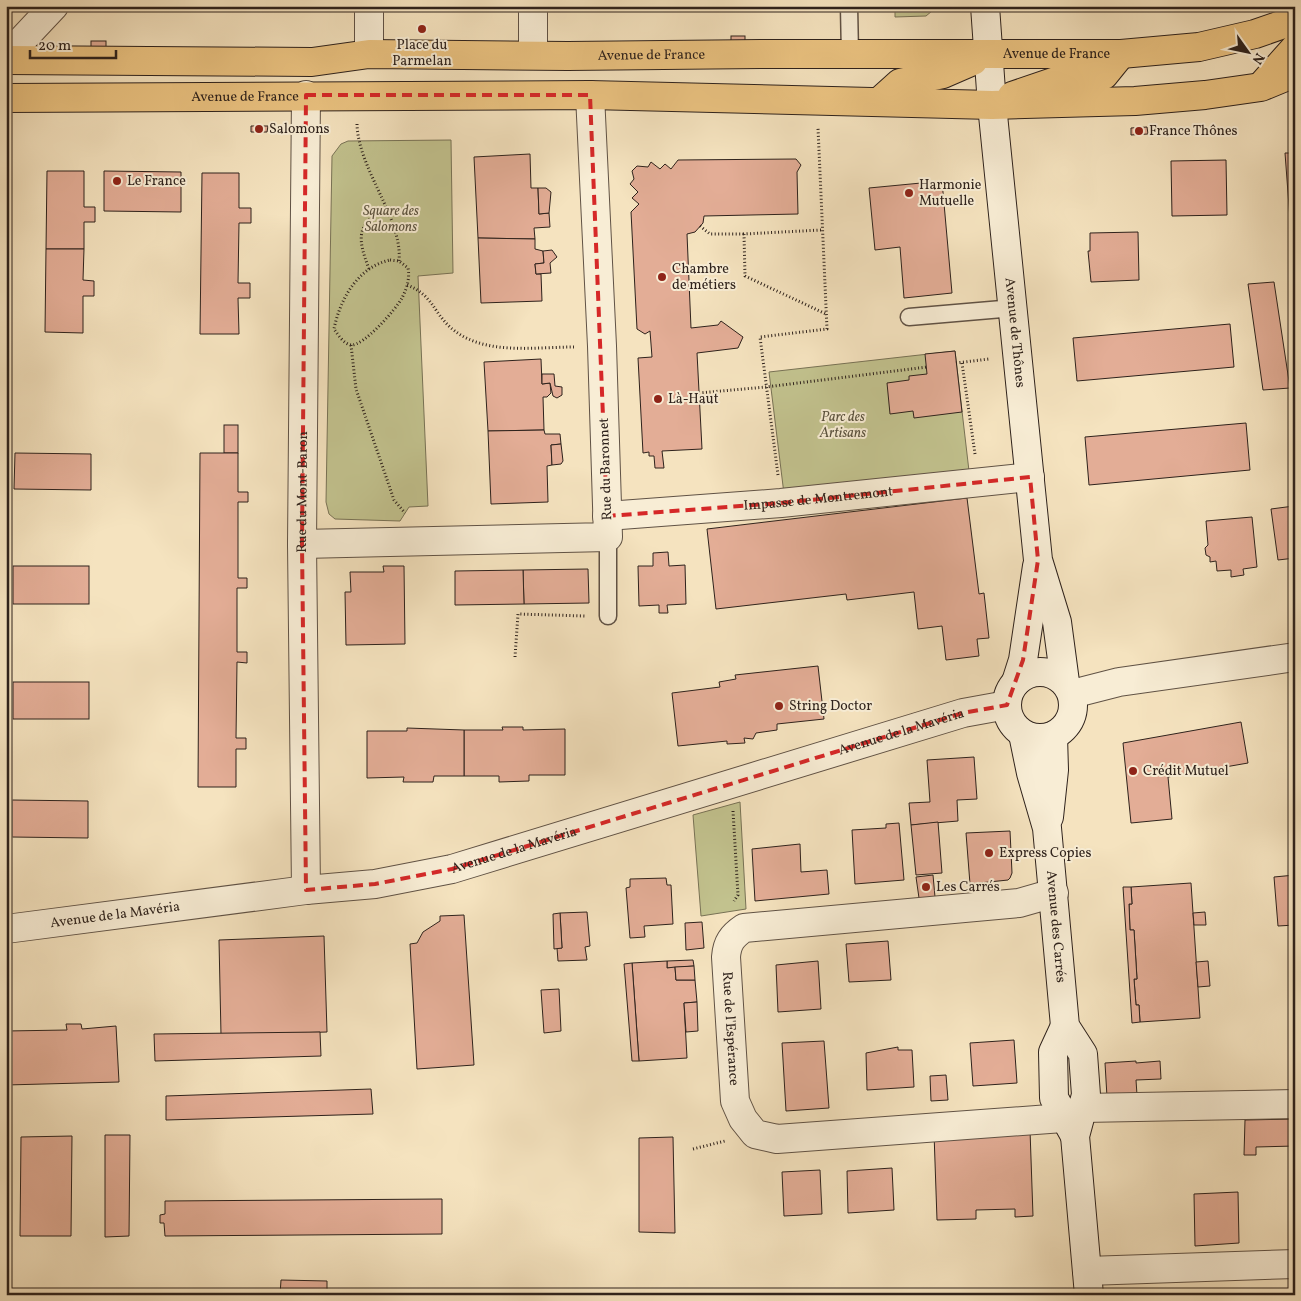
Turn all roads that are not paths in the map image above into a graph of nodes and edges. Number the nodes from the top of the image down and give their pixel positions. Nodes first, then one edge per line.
1 (369, 6) edge
2 (533, 6) edge
3 (848, 6) edge
4 (985, 6) edge
5 (49, 7) edge
6 (1295, 20) edge
7 (1295, 48) edge
8 (369, 54) junction
9 (1120, 54) junction
10 (533, 55) junction
11 (850, 55) junction
12 (988, 55) junction
13 (6, 58) edge
14 (1295, 73) edge
15 (1261, 86) junction
16 (1295, 87) edge
17 (306, 95) junction
18 (590, 95) junction
19 (6, 98) edge
20 (880, 101) junction
21 (992, 105) junction
22 (1014, 308) junction
23 (909, 317) dead end
24 (1030, 477) junction
25 (608, 527) junction
26 (302, 544) junction
27 (1038, 560) junction
28 (608, 616) road end
29 (1295, 656) edge
30 (1069, 688) junction
31 (1012, 694) junction
32 (1022, 734) junction
33 (1053, 736) junction
34 (1048, 828) junction
35 (306, 890) junction
36 (1054, 893) junction
37 (6, 929) edge
38 (1295, 1104) edge
39 (1074, 1121) junction
40 (1295, 1264) edge
41 (1088, 1283) edge

1 - 8 street
2 - 10 street
3 - 11 lane
4 - 12 street
5 - 13 street
6 - 9 main road, Avenue de France
7 - 15 main road
8 - 10 main road, Avenue de France
8 - 13 main road, Avenue de France
9 - 12 main road, Avenue de France
9 - 21 main road
10 - 11 main road, Avenue de France
11 - 12 main road, Avenue de France
12 - 20 main road
12 - 21 street, Avenue de Thônes
14 - 15 main road, Avenue de France
15 - 16 street, Avenue de France
15 - 21 main road, Avenue de France
17 - 18 main road, Avenue de France
17 - 19 main road, Avenue de France
17 - 26 street, Rue du Mont-Baron
18 - 20 main road, Avenue de France
18 - 25 street, Rue du Baronnet
20 - 21 main road, Avenue de France
21 - 22 street, Avenue de Thônes
22 - 23 lane
22 - 24 street, Avenue de Thônes
24 - 25 street, Impasse de Montremont
24 - 27 street, Avenue de Thônes
25 - 26 street, Rue du Baronnet
25 - 28 lane
26 - 35 street, Rue du Mont-Baron
27 - 30 street, Avenue de Thônes
27 - 31 street, Avenue de Thônes
29 - 30 street
30 - 31 street
30 - 33 street
31 - 32 street
31 - 35 street, Avenue de la Mavéria
32 - 33 street
32 - 34 street, Avenue des Carrés
33 - 34 street, Avenue des Carrés
34 - 36 street, Avenue des Carrés
35 - 37 street, Avenue de la Mavéria
36 - 39 street, Avenue des Carrés
36 - 39 street, Rue de l'Espérance
38 - 39 street, Rue de l'Espérance
39 - 41 street, Avenue des Carrés
40 - 41 street

